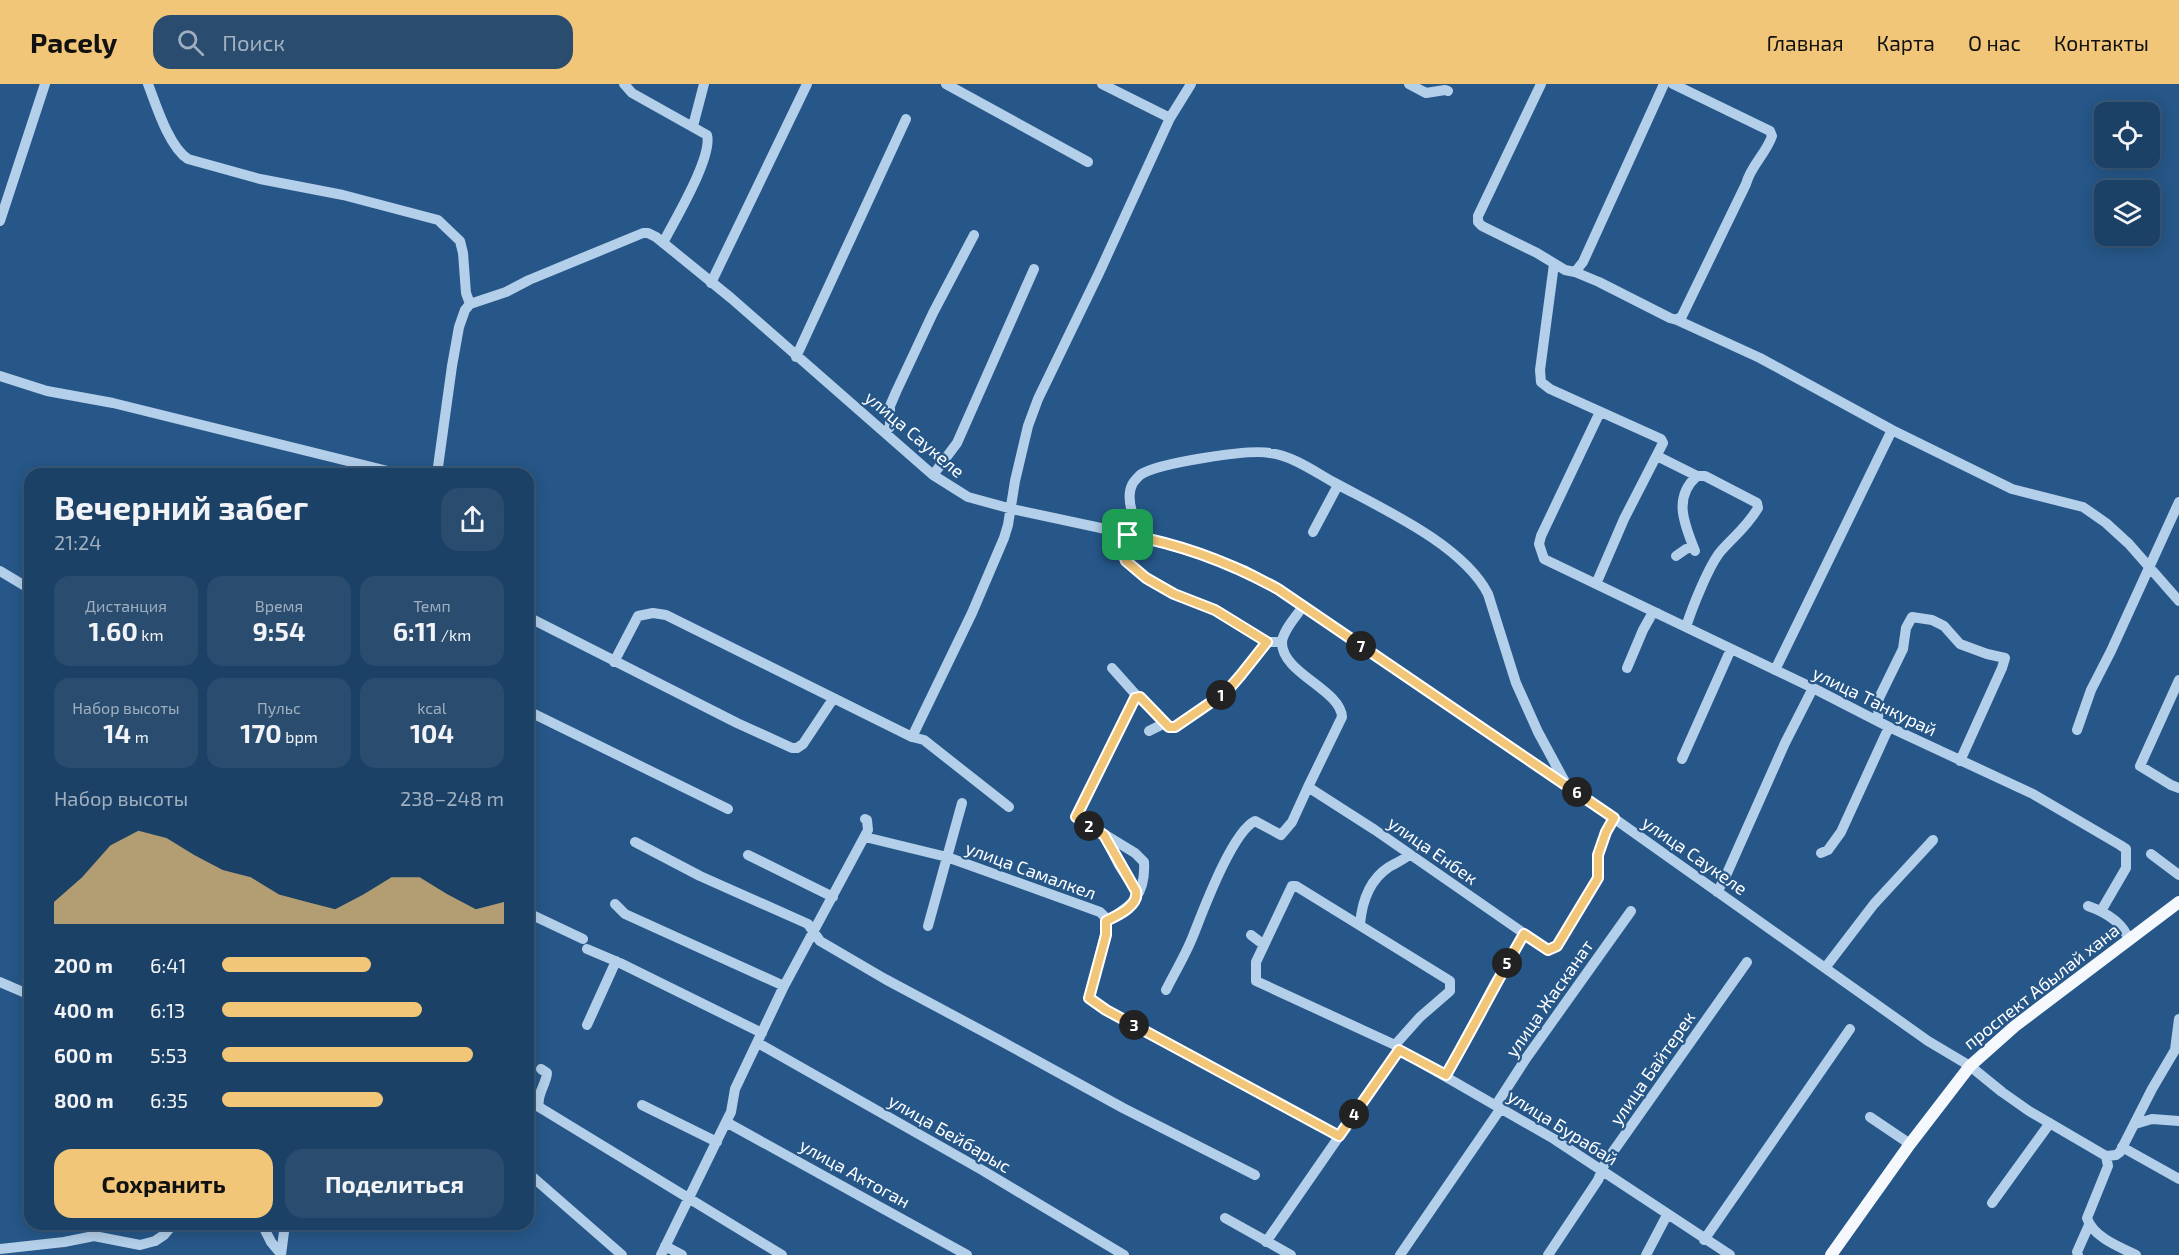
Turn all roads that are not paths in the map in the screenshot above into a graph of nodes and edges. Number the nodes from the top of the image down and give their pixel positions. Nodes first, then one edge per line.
1 (45, 84) edge
2 (148, 84) edge
3 (624, 84) edge
4 (704, 84) edge
5 (807, 84) edge
6 (946, 84) edge
7 (1102, 84) edge
8 (1191, 84) edge
9 (1409, 84) edge
10 (1432, 84) edge
11 (1541, 84) edge
12 (1664, 84) edge
13 (1673, 84) edge
14 (1170, 118) junction
15 (906, 119) dead end
16 (693, 126) junction
17 (1088, 162) dead end
18 (0, 221) edge
19 (974, 235) dead end
20 (663, 243) junction
21 (1554, 264) junction
22 (1034, 269) dead end
23 (1570, 271) junction
24 (1553, 277) junction
25 (711, 283) junction
26 (470, 304) junction
27 (1677, 320) junction
28 (796, 357) junction
29 (0, 376) edge
30 (1600, 412) junction
31 (1892, 430) junction
32 (885, 432) junction
33 (1657, 456) junction
34 (376, 468) edge
35 (439, 468) edge
36 (933, 475) junction
37 (1697, 476) junction
38 (1338, 485) junction
39 (2179, 502) edge
40 (1012, 509) junction
41 (1312, 532) dead end
42 (1128, 535) junction
43 (1143, 537) junction
44 (1676, 556) dead end
45 (2148, 567) junction
46 (0, 571) edge
47 (1596, 584) junction
48 (24, 585) edge
49 (2179, 601) edge
50 (1304, 606) junction
51 (1657, 613) junction
52 (534, 620) edge
53 (1686, 627) junction
54 (1267, 642) junction
55 (1282, 642) junction
56 (1731, 649) junction
57 (614, 662) junction
58 (1112, 668) dead end
59 (1627, 668) dead end
60 (1775, 670) junction
61 (2179, 680) edge
62 (1812, 688) junction
63 (1137, 696) junction
64 (833, 699) junction
65 (534, 714) edge
66 (1878, 721) junction
67 (1165, 723) junction
68 (1889, 727) junction
69 (2078, 730) dead end
70 (1149, 731) dead end
71 (912, 736) junction
72 (1682, 759) dead end
73 (1960, 761) junction
74 (1567, 785) junction
75 (1308, 787) junction
76 (2179, 788) edge
77 (962, 803) dead end
78 (1009, 807) dead end
79 (728, 809) dead end
80 (1614, 818) junction
81 (865, 819) dead end
82 (1104, 835) junction
83 (865, 837) junction
84 (1934, 840) dead end
85 (635, 842) dead end
86 (1821, 853) dead end
87 (2151, 854) dead end
88 (748, 855) dead end
89 (1409, 855) junction
90 (947, 857) junction
91 (2179, 874) edge
92 (1717, 891) junction
93 (833, 897) junction
94 (1137, 897) junction
95 (615, 904) dead end
96 (2088, 906) dead end
97 (2176, 908) edge
98 (1630, 911) dead end
99 (2101, 911) junction
100 (534, 916) edge
101 (1106, 921) junction
102 (1360, 924) junction
103 (928, 926) dead end
104 (813, 932) junction
105 (1524, 934) junction
106 (1251, 935) dead end
107 (2129, 940) junction
108 (1264, 945) junction
109 (616, 961) junction
110 (1748, 962) dead end
111 (1825, 968) junction
112 (0, 982) edge
113 (784, 986) junction
114 (1166, 990) dead end
115 (24, 992) edge
116 (2179, 1019) edge
117 (587, 1025) dead end
118 (1850, 1029) dead end
119 (760, 1038) junction
120 (1397, 1047) junction
121 (1970, 1066) junction
122 (541, 1069) dead end
123 (1446, 1075) junction
124 (642, 1105) dead end
125 (1499, 1106) junction
126 (1870, 1117) dead end
127 (2179, 1121) edge
128 (726, 1122) junction
129 (2050, 1123) junction
130 (2134, 1124) junction
131 (1339, 1136) junction
132 (717, 1142) junction
133 (1910, 1144) junction
134 (2122, 1147) junction
135 (2106, 1156) junction
136 (1602, 1170) junction
137 (1255, 1175) dead end
138 (534, 1178) edge
139 (2179, 1179) edge
140 (690, 1199) junction
141 (1992, 1203) dead end
142 (1667, 1215) junction
143 (1225, 1218) dead end
144 (2089, 1225) junction
145 (168, 1230) edge
146 (265, 1230) edge
147 (284, 1230) edge
148 (1704, 1239) junction
149 (1266, 1242) junction
150 (0, 1249) edge
151 (138, 1250) edge
152 (663, 1250) edge
153 (281, 1255) edge
154 (622, 1255) edge
155 (682, 1255) edge
156 (782, 1255) edge
157 (967, 1255) edge
158 (1124, 1255) edge
159 (1291, 1255) edge
160 (1400, 1255) edge
161 (1548, 1255) edge
162 (1646, 1255) edge
163 (1730, 1255) edge
164 (1831, 1255) edge
165 (2078, 1255) edge
166 (2136, 1255) edge

1 - 18 street
2 - 26 street
3 - 16 street
4 - 16 street
5 - 25 street
6 - 17 street
7 - 14 street
8 - 14 street
9 - 10 street
11 - 21 street
12 - 23 street
13 - 27 street
14 - 40 street
15 - 28 street
16 - 20 street
19 - 32 street
20 - 25 street, улица Саукеле
20 - 26 street, улица Саукеле
21 - 23 street
21 - 24 street
22 - 36 street
23 - 24 street
23 - 27 street
24 - 30 street
25 - 28 street, улица Саукеле
26 - 35 street
27 - 31 street
28 - 32 street, улица Саукеле
29 - 34 street
30 - 33 street
30 - 47 street, улица Танкурай
31 - 45 street
31 - 60 street
32 - 36 street, улица Саукеле
33 - 37 street
33 - 47 street
36 - 40 street, улица Саукеле
37 - 44 street
37 - 53 street
38 - 41 street
38 - 43 street
38 - 74 street
39 - 45 street
40 - 42 street, улица Саукеле
40 - 71 street
42 - 43 street, улица Саукеле
42 - 54 street
43 - 50 street, улица Саукеле
45 - 49 street
45 - 69 street
46 - 48 street
47 - 51 street, улица Танкурай
50 - 55 street
50 - 74 street, улица Саукеле
51 - 53 street, улица Танкурай
51 - 59 street
52 - 57 street
53 - 56 street, улица Танкурай
54 - 55 street
54 - 67 street
55 - 75 street
56 - 60 street, улица Танкурай
56 - 72 street
57 - 64 street
57 - 64 street
58 - 63 street
60 - 62 street, улица Танкурай
61 - 76 street
62 - 66 street, улица Танкурай
62 - 92 street
63 - 67 street
63 - 82 street
64 - 71 street
65 - 79 street
66 - 68 street, улица Танкурай
66 - 73 street
67 - 70 street
68 - 73 street, улица Танкурай
68 - 86 street
71 - 78 street
73 - 99 street, улица Танкурай
74 - 80 street, улица Саукеле
75 - 89 street, улица Енбек
75 - 114 street
77 - 90 street
80 - 92 street, улица Саукеле
80 - 105 street, улица Енбек
81 - 83 street
82 - 94 street
82 - 94 street
83 - 90 street, улица Самалкел
83 - 93 street
84 - 111 street
85 - 104 street
87 - 91 street
88 - 93 street
89 - 102 street
89 - 105 street, улица Енбек
90 - 101 street, улица Самалкел
90 - 103 street
92 - 111 street, улица Саукеле
93 - 104 street
94 - 101 street
95 - 113 street
96 - 99 street
97 - 107 main road, проспект Абылай хана
98 - 125 street, улица Жасканат
99 - 107 street
100 - 109 street, улица Бейбарыс
101 - 131 street, улица Самалкел
102 - 108 street
102 - 120 street
104 - 113 street
104 - 137 street
105 - 123 street
106 - 108 street
107 - 121 main road, проспект Абылай хана
108 - 120 street, улица Бурабай
109 - 117 street
109 - 119 street, улица Бейбарыс
110 - 136 street, улица Байтерек
111 - 121 street, улица Саукеле
112 - 115 street
113 - 119 street
116 - 130 street
118 - 148 street
119 - 128 street
119 - 158 street, улица Бейбарыс
120 - 123 street, улица Бурабай
120 - 131 street
121 - 129 street, улица Саукеле
121 - 133 main road, проспект Абылай хана
122 - 140 street
123 - 125 street, улица Бурабай
124 - 132 street
125 - 136 street, улица Бурабай
125 - 160 street, улица Жасканат
126 - 133 street
127 - 130 street
128 - 132 street
128 - 157 street, улица Актоган
129 - 135 street, улица Саукеле
129 - 141 street
130 - 134 street
131 - 149 street
132 - 140 street
133 - 164 main road, проспект Абылай хана
134 - 135 street
134 - 139 street
135 - 144 street
136 - 142 street, улица Бурабай
136 - 161 street, улица Байтерек
138 - 154 street
140 - 152 street
140 - 156 street
142 - 148 street, улица Бурабай
142 - 162 street
143 - 149 street
144 - 165 street
144 - 166 street
145 - 151 street
146 - 153 street
147 - 153 street
148 - 163 street, улица Бурабай
149 - 159 street
150 - 151 street
152 - 155 street

